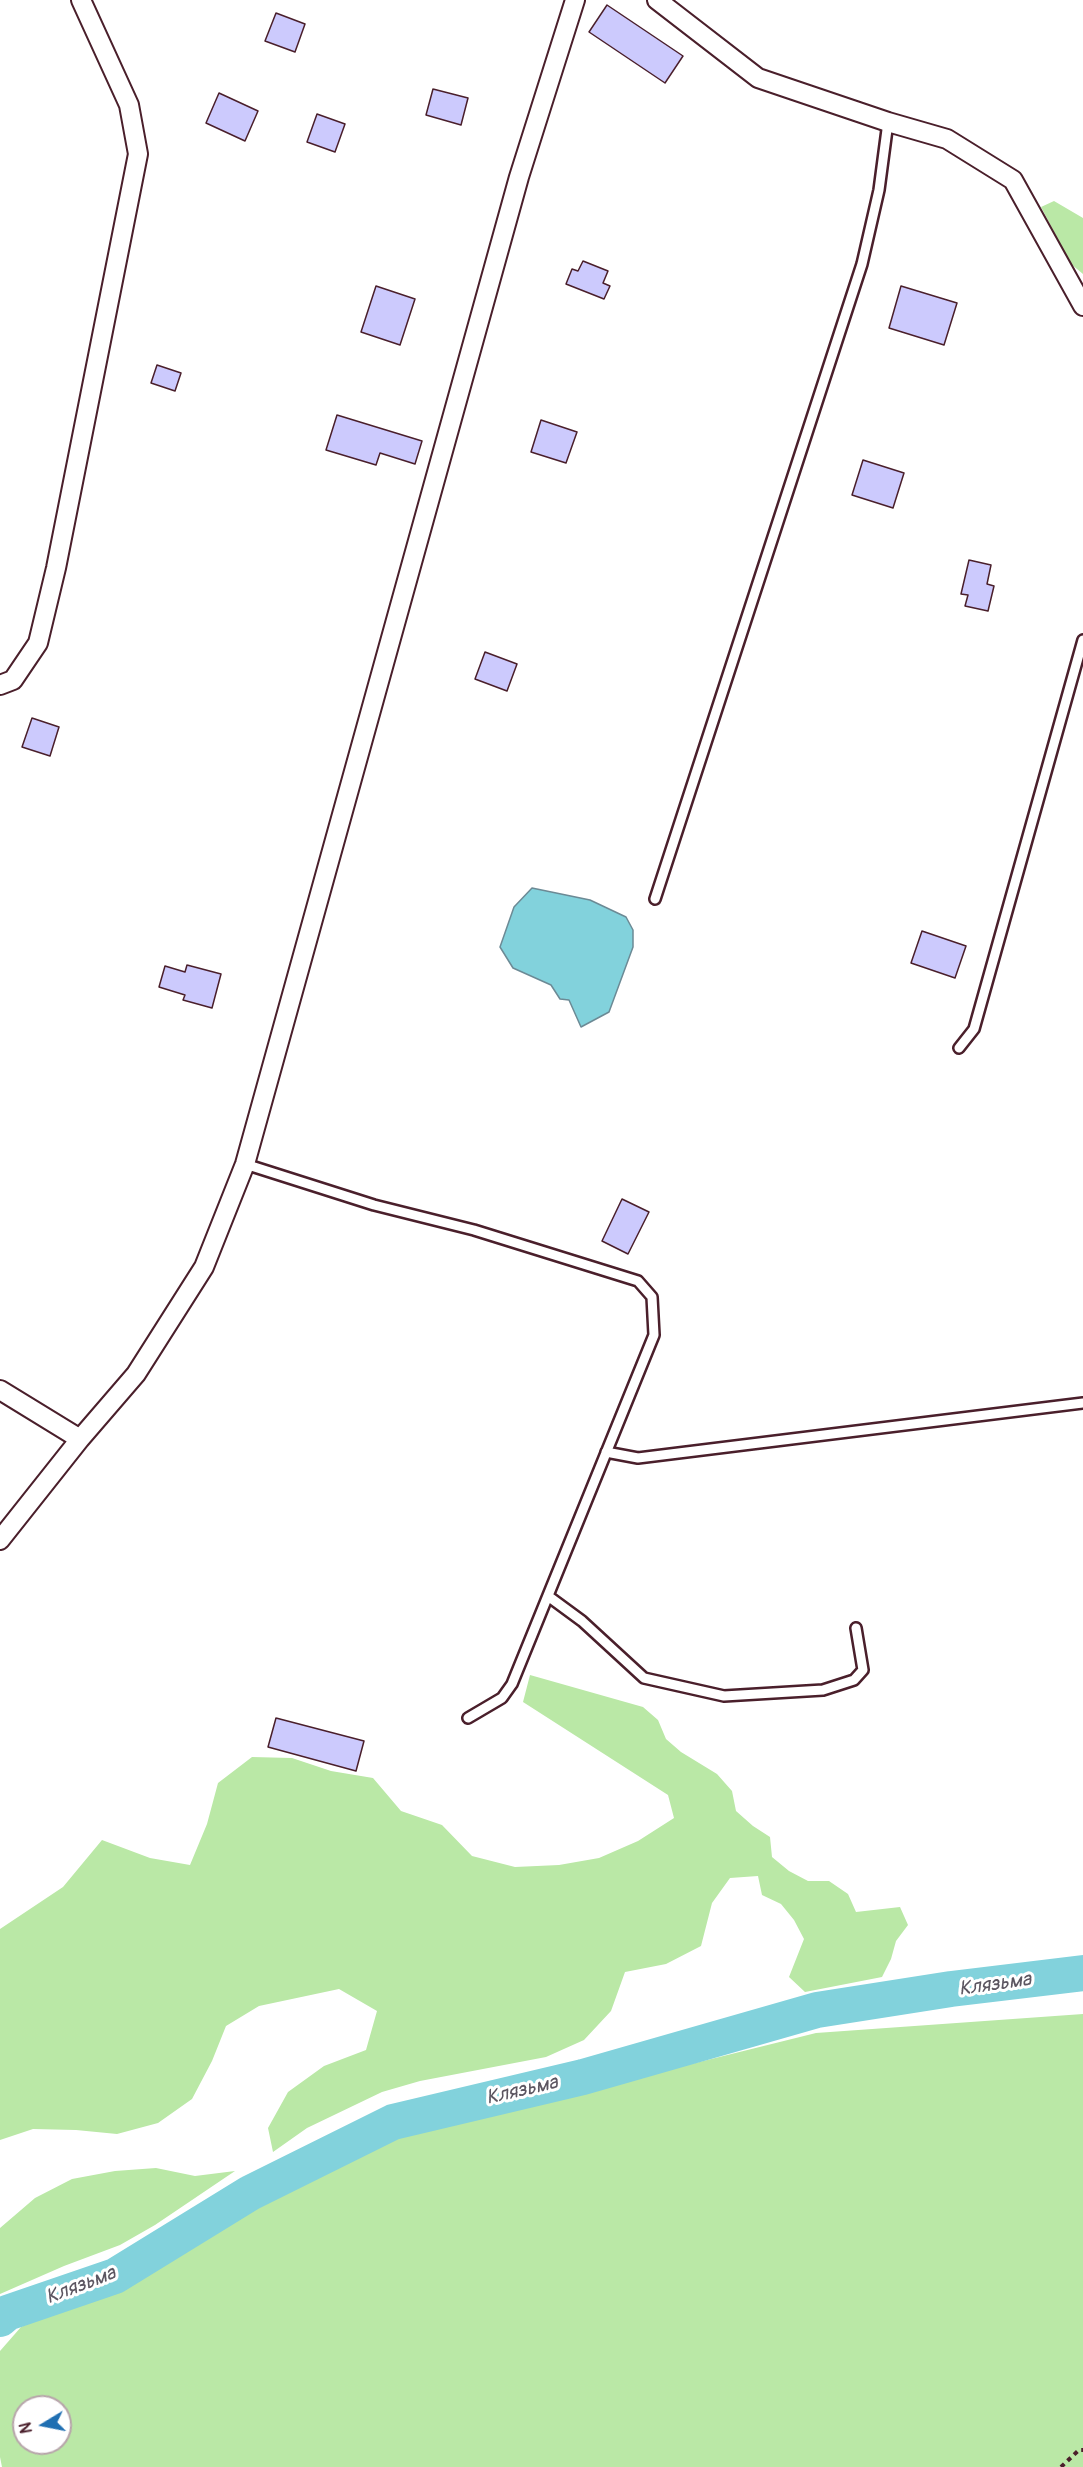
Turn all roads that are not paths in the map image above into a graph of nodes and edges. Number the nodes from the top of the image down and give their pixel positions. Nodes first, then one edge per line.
1 (81, 0) edge
2 (575, 0) edge
3 (657, 0) edge
4 (888, 122) junction
5 (1083, 306) edge
6 (1083, 640) edge
7 (0, 685) edge
8 (655, 899) dead end
9 (958, 1048) dead end
10 (245, 1164) junction
11 (0, 1390) edge
12 (1083, 1402) edge
13 (80, 1439) junction
14 (606, 1452) junction
15 (0, 1540) edge
16 (548, 1596) junction
17 (856, 1628) dead end
18 (468, 1718) dead end

1 - 7 street
2 - 10 street
3 - 4 street
4 - 5 street
4 - 8 lane
6 - 9 lane
10 - 13 street
10 - 14 lane
11 - 13 street
12 - 14 lane
13 - 15 street
14 - 16 lane
16 - 17 lane
16 - 18 lane

